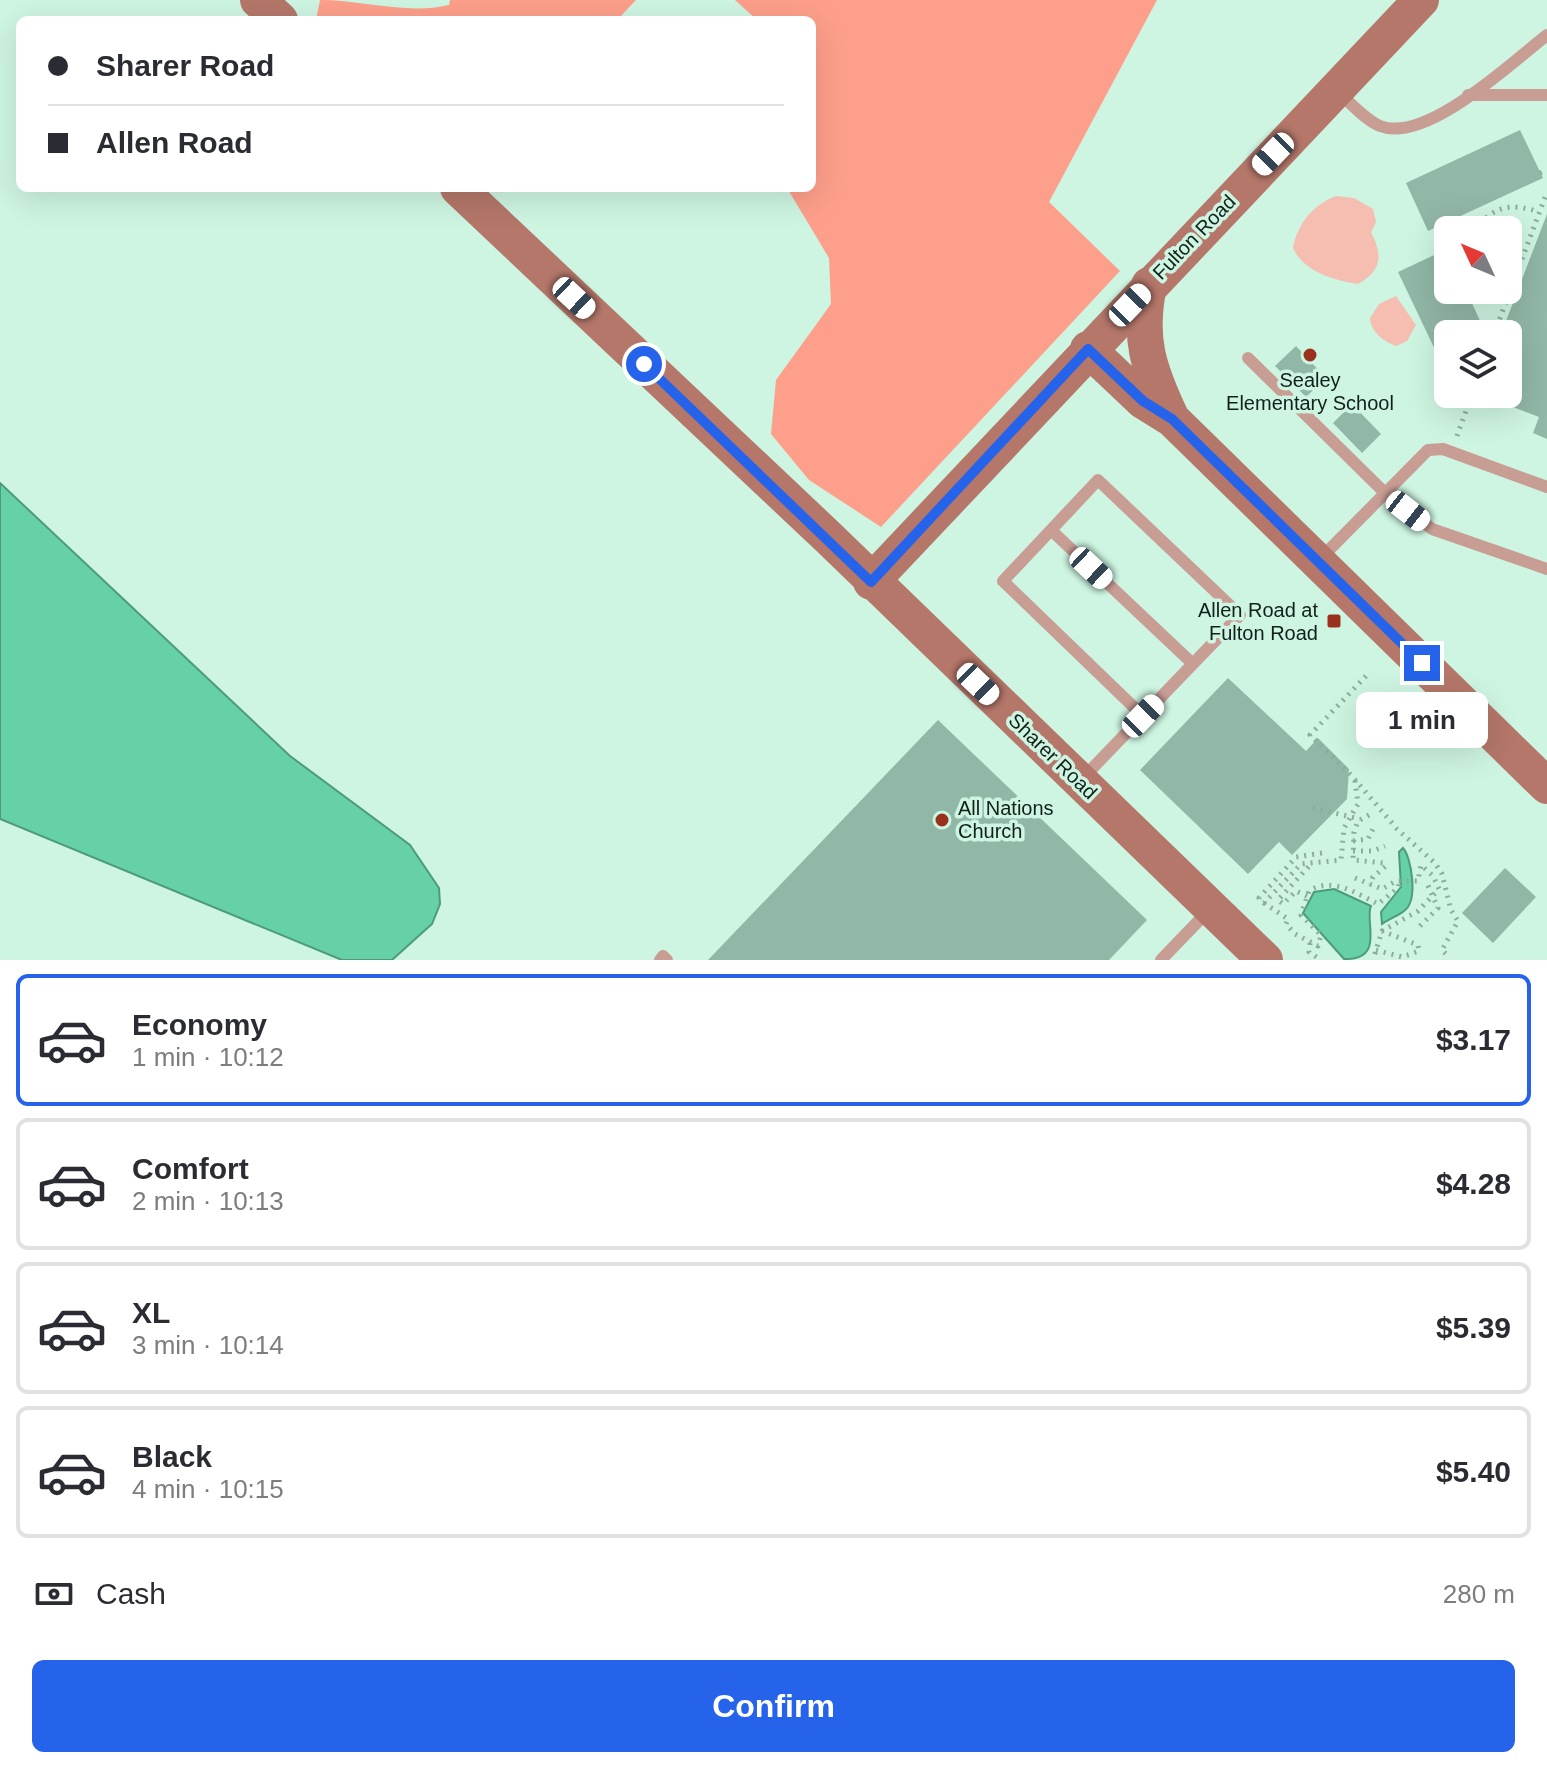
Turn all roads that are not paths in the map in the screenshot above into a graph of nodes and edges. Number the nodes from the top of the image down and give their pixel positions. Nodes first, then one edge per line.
1 (258, 0) edge
2 (1421, 0) edge
3 (276, 16) edge
4 (1547, 35) edge
5 (1336, 89) junction
6 (1468, 95) junction
7 (1547, 95) edge
8 (462, 192) edge
9 (1149, 285) junction
10 (1088, 349) junction
11 (1248, 358) dead end
12 (1172, 419) junction
13 (1547, 487) edge
14 (1384, 492) junction
15 (1051, 530) junction
16 (1318, 561) junction
17 (1547, 569) edge
18 (871, 582) junction
19 (1193, 664) junction
20 (1143, 716) junction
21 (1079, 782) junction
22 (1547, 786) edge
23 (1211, 908) junction
24 (660, 960) edge
25 (667, 960) edge
26 (1161, 960) edge
27 (1265, 960) edge

1 - 3 street
2 - 5 street, Fulton Road
4 - 6 lane
5 - 6 lane
5 - 9 street, Fulton Road
6 - 7 lane
8 - 18 street, Sharer Road
9 - 10 street, Fulton Road
9 - 12 street
10 - 12 street
10 - 18 street, Fulton Road
11 - 14 lane
12 - 16 street
13 - 14 lane
14 - 16 lane
14 - 17 lane
15 - 19 lane
15 - 19 lane
15 - 20 lane
16 - 22 street
18 - 21 street, Sharer Road
19 - 20 lane
20 - 21 lane
21 - 23 street, Sharer Road
23 - 26 lane
23 - 27 street, Sharer Road
24 - 25 lane

